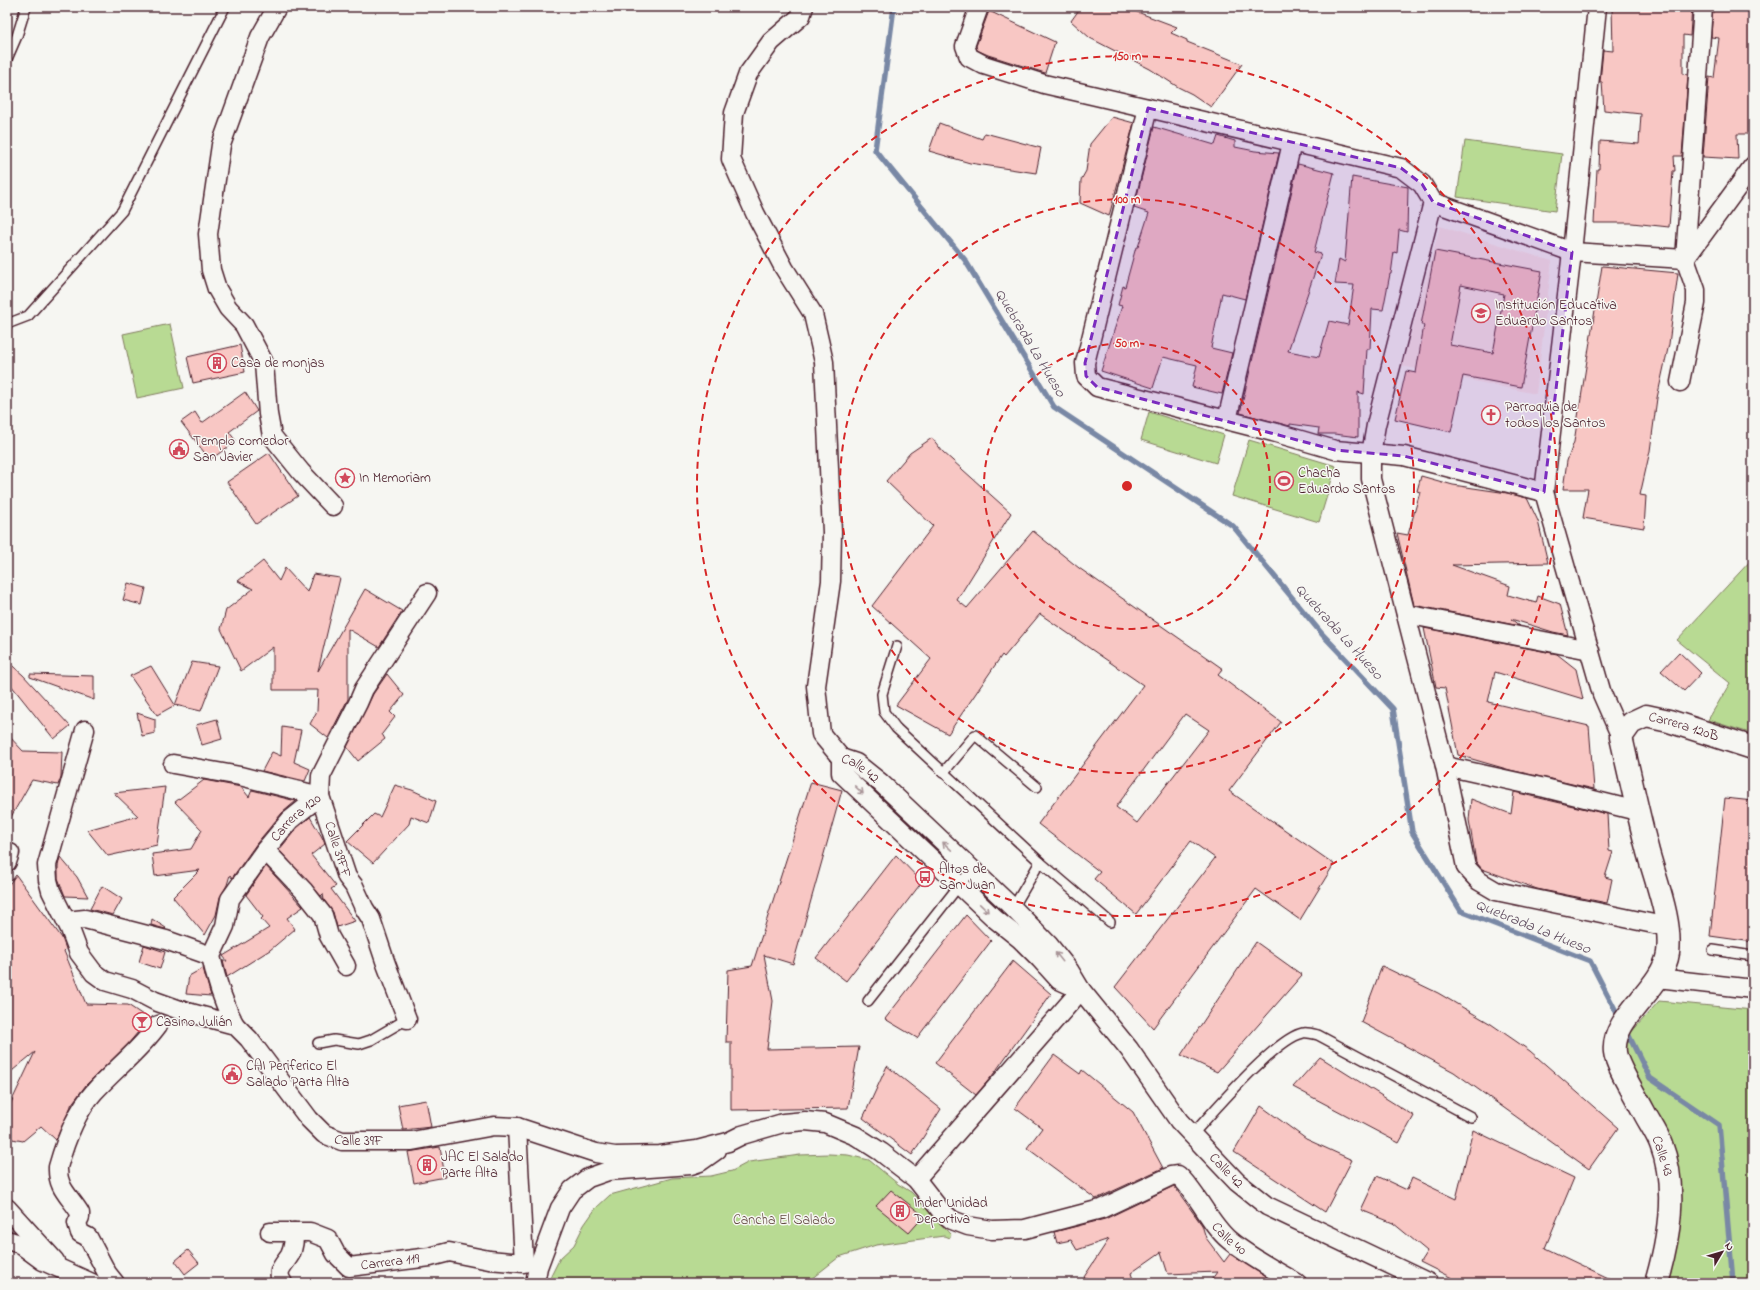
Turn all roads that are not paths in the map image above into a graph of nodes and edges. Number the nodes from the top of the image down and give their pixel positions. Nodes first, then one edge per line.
1 (26, 7) edge
2 (225, 7) edge
3 (277, 7) edge
4 (804, 7) edge
5 (979, 7) edge
6 (1597, 7) edge
7 (1703, 7) edge
8 (7, 59) edge
9 (1148, 108) junction
10 (1292, 143) junction
11 (1753, 166) edge
12 (1433, 202) junction
13 (1572, 252) junction
14 (1684, 259) junction
15 (7, 324) edge
16 (1680, 382) dead end
17 (1227, 420) junction
18 (1371, 454) junction
19 (1544, 492) junction
20 (333, 506) dead end
21 (427, 593) dead end
22 (1406, 614) junction
23 (897, 646) dead end
24 (1590, 650) junction
25 (85, 730) dead end
26 (1621, 737) junction
27 (1753, 748) edge
28 (841, 758) junction
29 (173, 764) dead end
30 (1445, 766) junction
31 (943, 773) junction
32 (1037, 787) dead end
33 (320, 796) junction
34 (1637, 811) junction
35 (265, 850) junction
36 (1040, 862) junction
37 (972, 869) junction
38 (959, 885) junction
39 (1013, 908) junction
40 (66, 921) junction
41 (1110, 922) dead end
42 (1668, 927) junction
43 (1713, 950) dead end
44 (210, 956) junction
45 (1753, 956) edge
46 (346, 966) dead end
47 (1658, 978) junction
48 (1753, 989) edge
49 (1080, 990) junction
50 (868, 1001) dead end
51 (407, 1018) joint
52 (158, 1025) dead end
53 (235, 1025) junction
54 (318, 1043) dead end
55 (1471, 1117) dead end
56 (517, 1127) junction
57 (1192, 1134) junction
58 (728, 1142) junction
59 (916, 1179) junction
60 (7, 1208) edge
61 (270, 1232) dead end
62 (294, 1232) junction
63 (7, 1240) edge
64 (63, 1270) junction
65 (92, 1283) edge
66 (115, 1283) edge
67 (283, 1283) edge
68 (535, 1283) edge
69 (1297, 1283) edge
70 (1429, 1283) edge
71 (1656, 1283) edge

1 - 8 lane
2 - 15 lane
3 - 20 street
4 - 28 street
5 - 9 street
6 - 13 street
7 - 14 street
9 - 10 street
9 - 17 street
10 - 12 street
10 - 17 street
11 - 14 street
12 - 13 street
12 - 18 street
13 - 14 street
13 - 19 street
14 - 16 street
17 - 18 street
18 - 19 street
18 - 22 street
19 - 24 street
21 - 33 street, Carrera 120
22 - 24 street
22 - 30 street
23 - 31 lane
24 - 26 street
25 - 40 street, Calle 39F
26 - 27 street, Carrera 120B
26 - 34 street
37 -> 28 street, Calle 42
28 -> 38 street, Calle 42
29 - 33 street
30 - 34 street
30 - 42 street
31 - 32 lane
31 - 36 lane
33 - 35 street, Carrera 120
33 - 51 street, Calle 39FF
34 - 42 street
35 - 44 street, Carrera 120
35 - 46 street
36 - 39 lane
36 - 41 lane
37 - 38 lane
37 - 39 street, Calle 42
38 -> 49 street, Calle 42
38 - 50 lane
49 -> 39 street, Calle 42
40 - 44 street
40 - 53 street, Calle 39F
42 - 47 street
43 - 45 lane
44 - 53 street
47 - 48 street
47 - 71 street, Calle 43
49 - 57 street, Calle 42
49 - 59 street
51 - 54 lane
52 - 66 street
53 - 56 street, Calle 39F
55 - 57 lane
56 - 58 street, Calle 39F
56 - 62 street, Carrera 119
57 - 70 street, Calle 42
58 - 59 street
58 - 68 street
59 - 69 street, Calle 40
60 - 64 street
61 - 62 street, Carrera 119
62 - 67 street
63 - 64 street
64 - 65 street

